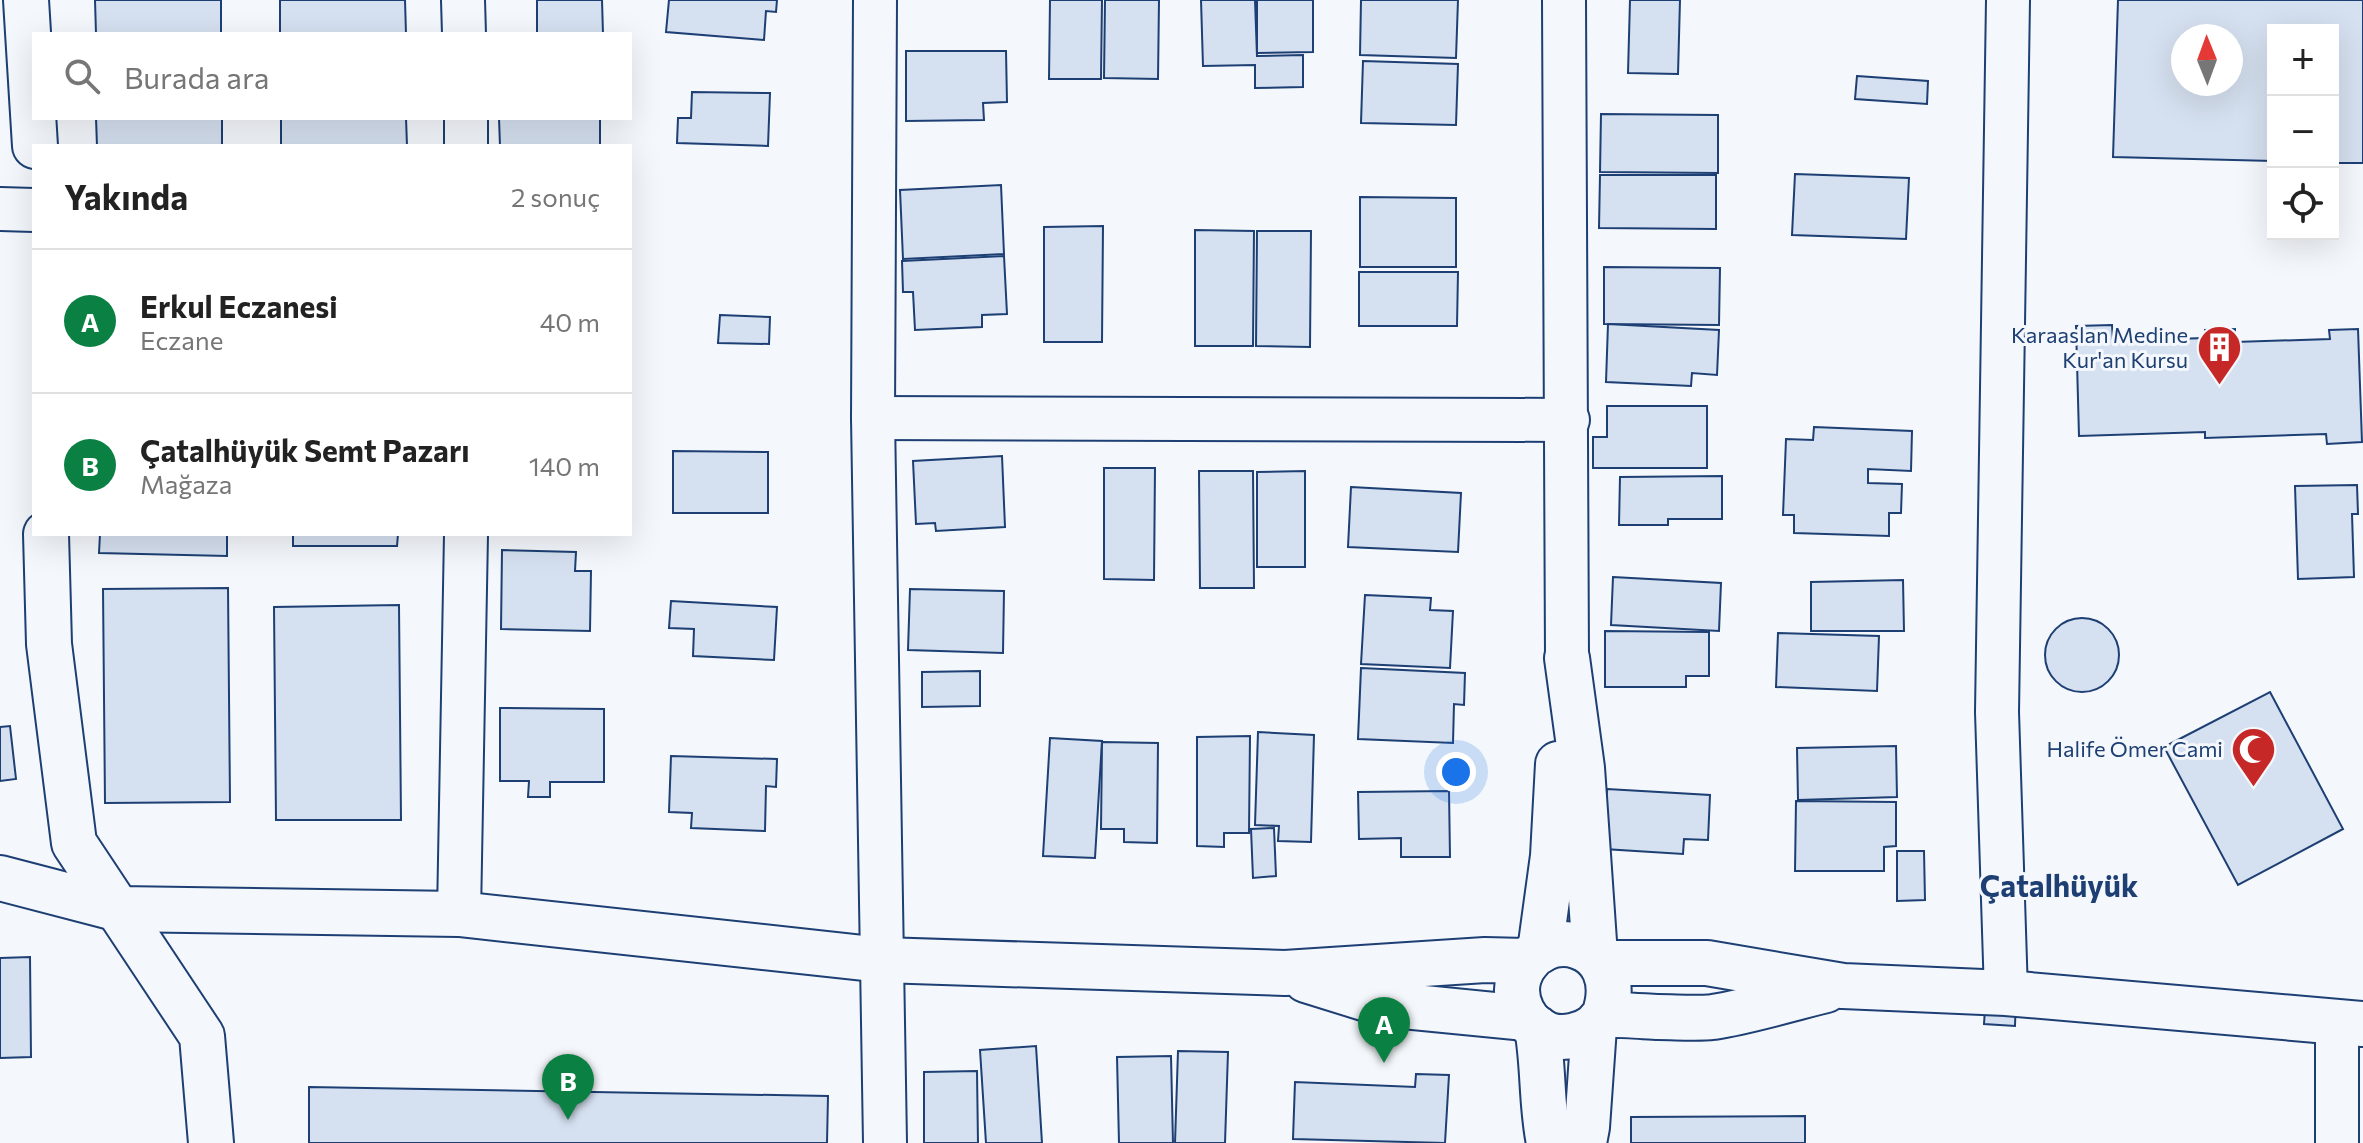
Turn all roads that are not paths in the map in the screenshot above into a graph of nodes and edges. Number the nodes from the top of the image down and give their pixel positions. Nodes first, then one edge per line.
1 (26, 0) edge
2 (463, 0) edge
3 (875, 0) edge
4 (1564, 0) edge
5 (2008, 0) edge
6 (464, 32) edge
7 (32, 97) edge
8 (33, 120) edge
9 (466, 120) edge
10 (35, 144) edge
11 (466, 144) edge
12 (0, 209) edge
13 (32, 210) edge
14 (873, 418) junction
15 (1568, 420) junction
16 (46, 536) edge
17 (466, 536) edge
18 (1567, 658) junction
19 (0, 878) edge
20 (119, 909) junction
21 (459, 914) junction
22 (1534, 956) junction
23 (1598, 959) junction
24 (882, 960) junction
25 (1285, 973) junction
26 (1843, 986) junction
27 (2006, 993) junction
28 (1599, 1022) junction
29 (1531, 1023) junction
30 (2350, 1023) edge
31 (211, 1143) edge
32 (885, 1143) edge
33 (1549, 1143) edge
34 (1584, 1143) edge
35 (2337, 1143) edge

1 - 7 street
2 - 6 street
3 - 14 street
4 - 15 street
5 - 27 street
8 - 10 street
9 - 11 street
12 - 13 street
14 - 15 street
14 - 24 street
15 - 18 street
16 - 20 street
17 - 21 street
18 - 22 street
18 - 23 street
19 - 20 street
20 - 21 street
20 - 31 street
21 - 24 street
22 - 23 street
22 - 25 street
22 - 29 street
23 - 26 street
23 - 28 street
24 - 25 street
24 - 32 street
25 - 29 street
26 - 27 street
26 - 28 street
27 - 30 street
28 - 29 street
28 - 34 street
29 - 33 street
30 - 35 street

